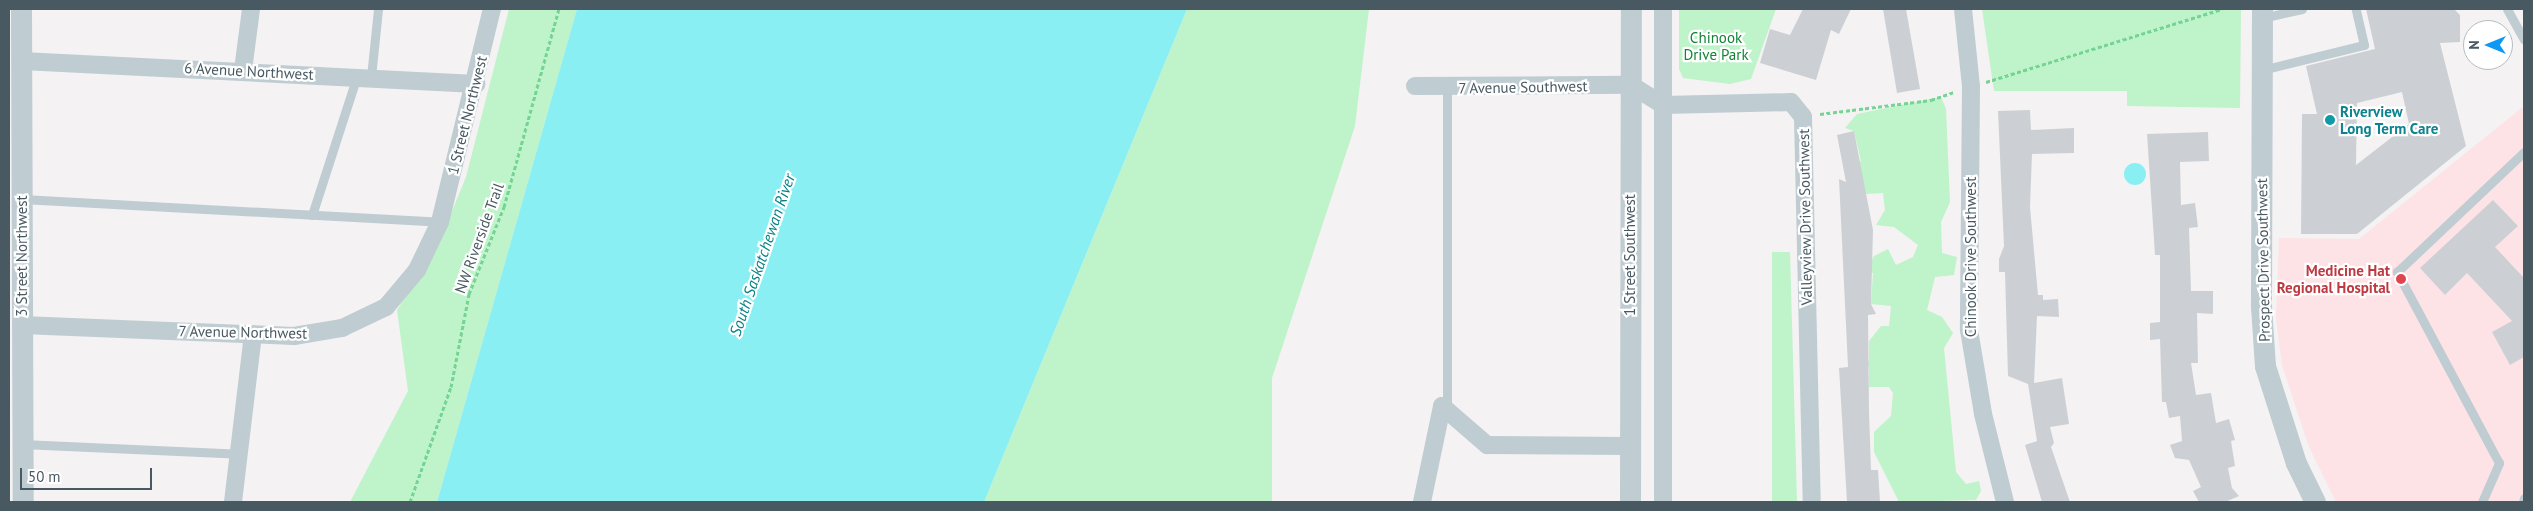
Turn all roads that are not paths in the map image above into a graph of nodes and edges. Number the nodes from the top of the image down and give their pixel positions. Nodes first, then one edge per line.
1 (22, 9) edge
2 (252, 9) edge
3 (378, 9) edge
4 (492, 9) edge
5 (1631, 9) edge
6 (1663, 9) edge
7 (1963, 9) edge
8 (2302, 9) edge
9 (2356, 9) edge
10 (2508, 9) edge
11 (2262, 13) edge
12 (2524, 40) edge
13 (22, 61) junction
14 (243, 70) junction
15 (2262, 70) junction
16 (364, 76) junction
17 (476, 84) junction
18 (1631, 85) junction
19 (1414, 86) dead end
20 (1447, 88) junction
21 (1663, 105) junction
22 (2524, 152) edge
23 (22, 199) junction
24 (312, 215) junction
25 (440, 222) junction
26 (22, 324) junction
27 (253, 334) junction
28 (1447, 411) junction
29 (22, 444) junction
30 (1630, 446) junction
31 (239, 454) junction
32 (2524, 498) edge
33 (23, 502) edge
34 (233, 502) edge
35 (1422, 502) edge
36 (1630, 502) edge
37 (1663, 502) edge
38 (1812, 502) edge
39 (2006, 502) edge
40 (2315, 502) edge
41 (2482, 502) edge
42 (2523, 502) edge

1 - 13 street, 3 Street Northwest
2 - 14 street
3 - 16 lane
4 - 17 street, 1 Street Northwest
5 - 18 street, 1 Street Southwest
6 - 21 street
7 - 39 street, Chinook Drive Southwest
8 - 11 lane
9 - 15 lane
10 - 12 lane
11 - 15 street, Prospect Drive Southwest
13 - 14 street, 6 Avenue Northwest
13 - 23 street, 3 Street Northwest
14 - 16 street, 6 Avenue Northwest
15 - 40 street, Prospect Drive Southwest
16 - 17 street, 6 Avenue Northwest
16 - 24 lane
17 - 25 street, 1 Street Northwest
18 - 20 street, 7 Avenue Southwest
18 - 21 street
18 - 30 street, 1 Street Southwest
19 - 20 street, 7 Avenue Southwest
20 - 28 lane
21 - 37 street
21 - 38 street, Valleyview Drive Southwest
22 - 41 lane
23 - 24 lane
23 - 26 street, 3 Street Northwest
24 - 25 lane
25 - 27 street, 7 Avenue Northwest
26 - 27 street, 7 Avenue Northwest
26 - 29 street, 3 Street Northwest
27 - 31 street
28 - 30 street
28 - 35 street
29 - 31 lane
29 - 33 street, 3 Street Northwest
30 - 36 street, 1 Street Southwest
31 - 34 street
32 - 42 lane

